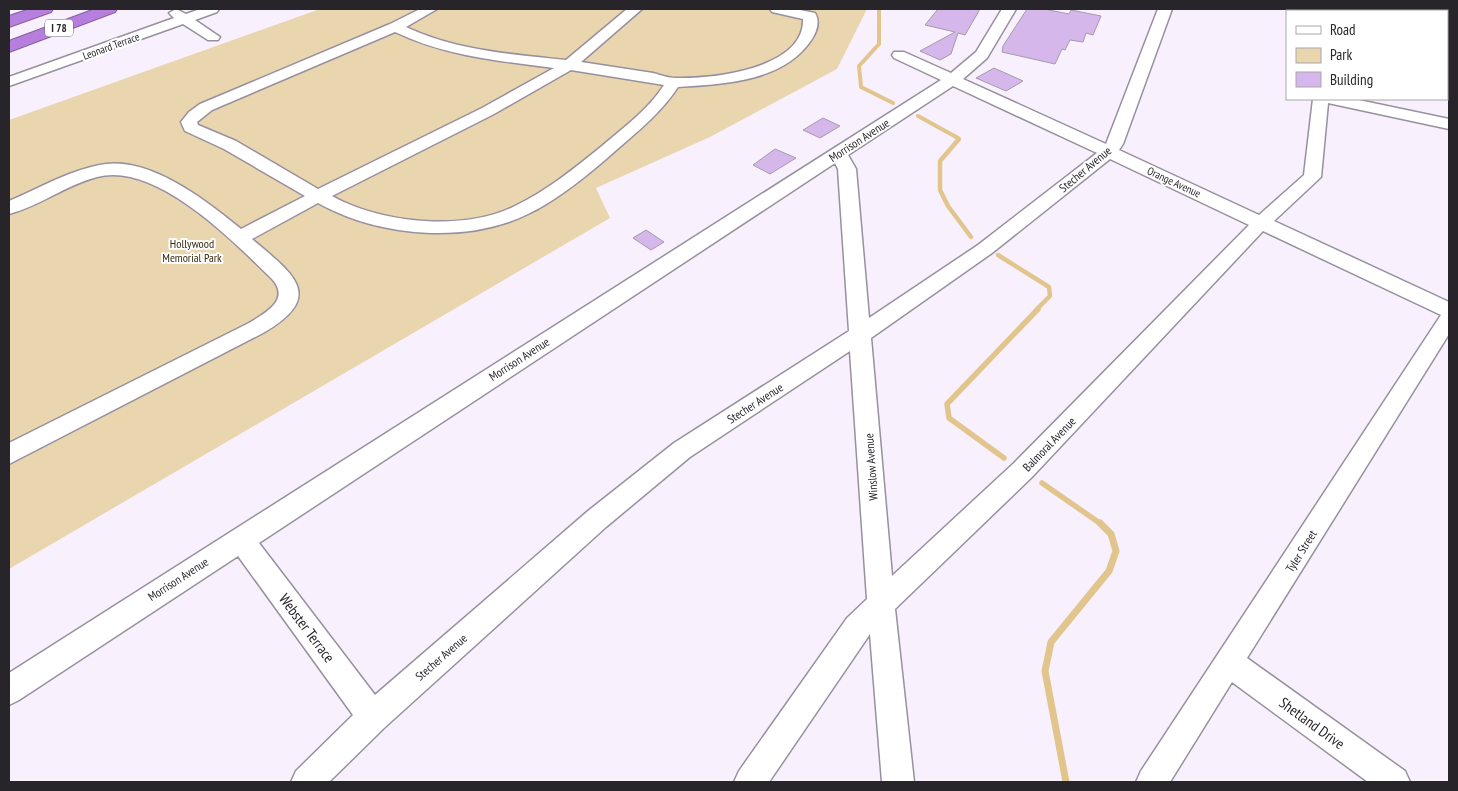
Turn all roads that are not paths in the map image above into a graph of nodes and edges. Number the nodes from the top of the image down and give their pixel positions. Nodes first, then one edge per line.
1 (15, 9) edge
2 (44, 9) edge
3 (79, 9) edge
4 (109, 9) edge
5 (171, 9) edge
6 (212, 9) edge
7 (430, 9) edge
8 (634, 9) edge
9 (777, 9) edge
10 (1008, 9) edge
11 (1165, 9) edge
12 (9, 11) edge
13 (814, 13) edge
14 (184, 18) junction
15 (9, 22) edge
16 (395, 26) junction
17 (9, 35) edge
18 (213, 37) dead end
19 (9, 47) edge
20 (899, 55) dead end
21 (569, 65) junction
22 (952, 80) junction
23 (9, 82) edge
24 (673, 83) junction
25 (1321, 100) edge
26 (1338, 100) edge
27 (1449, 124) edge
28 (1110, 152) junction
29 (838, 154) junction
30 (318, 196) junction
31 (9, 208) edge
32 (1261, 223) junction
33 (241, 237) junction
34 (1449, 310) edge
35 (1449, 318) edge
36 (861, 334) junction
37 (9, 454) edge
38 (240, 538) junction
39 (881, 605) junction
40 (1230, 663) junction
41 (9, 690) edge
42 (373, 717) junction
43 (307, 782) edge
44 (750, 782) edge
45 (898, 782) edge
46 (1152, 782) edge
47 (1394, 782) edge

1 - 12 highway
2 - 15 highway, I 78
3 - 17 highway, I 78
4 - 19 highway, I 78
5 - 14 street
6 - 14 street, Leonard Terrace
7 - 16 street
8 - 21 street
9 - 13 street
10 - 22 street, Morrison Avenue
11 - 28 street, Stecher Avenue
13 - 24 street
14 - 18 street
14 - 23 street, Leonard Terrace
16 - 21 street
16 - 30 street
20 - 22 street, Orange Avenue
21 - 24 street
21 - 30 street
22 - 28 street, Orange Avenue
22 - 29 street, Morrison Avenue
24 - 30 street
25 - 32 street, Balmoral Avenue
26 - 27 street
28 - 32 street, Orange Avenue
28 - 36 street, Stecher Avenue
29 - 36 street, Winslow Avenue
29 - 38 street, Morrison Avenue
30 - 33 street
31 - 33 street
32 - 34 street, Orange Avenue
32 - 39 street, Balmoral Avenue
33 - 37 street
35 - 40 street, Tyler Street
36 - 39 street, Winslow Avenue
36 - 42 street, Stecher Avenue
38 - 41 street, Morrison Avenue
38 - 42 street, Webster Terrace
39 - 44 street, Balmoral Avenue
39 - 45 street, Winslow Avenue
40 - 46 street, Tyler Street
40 - 47 street, Shetland Drive
42 - 43 street, Stecher Avenue

